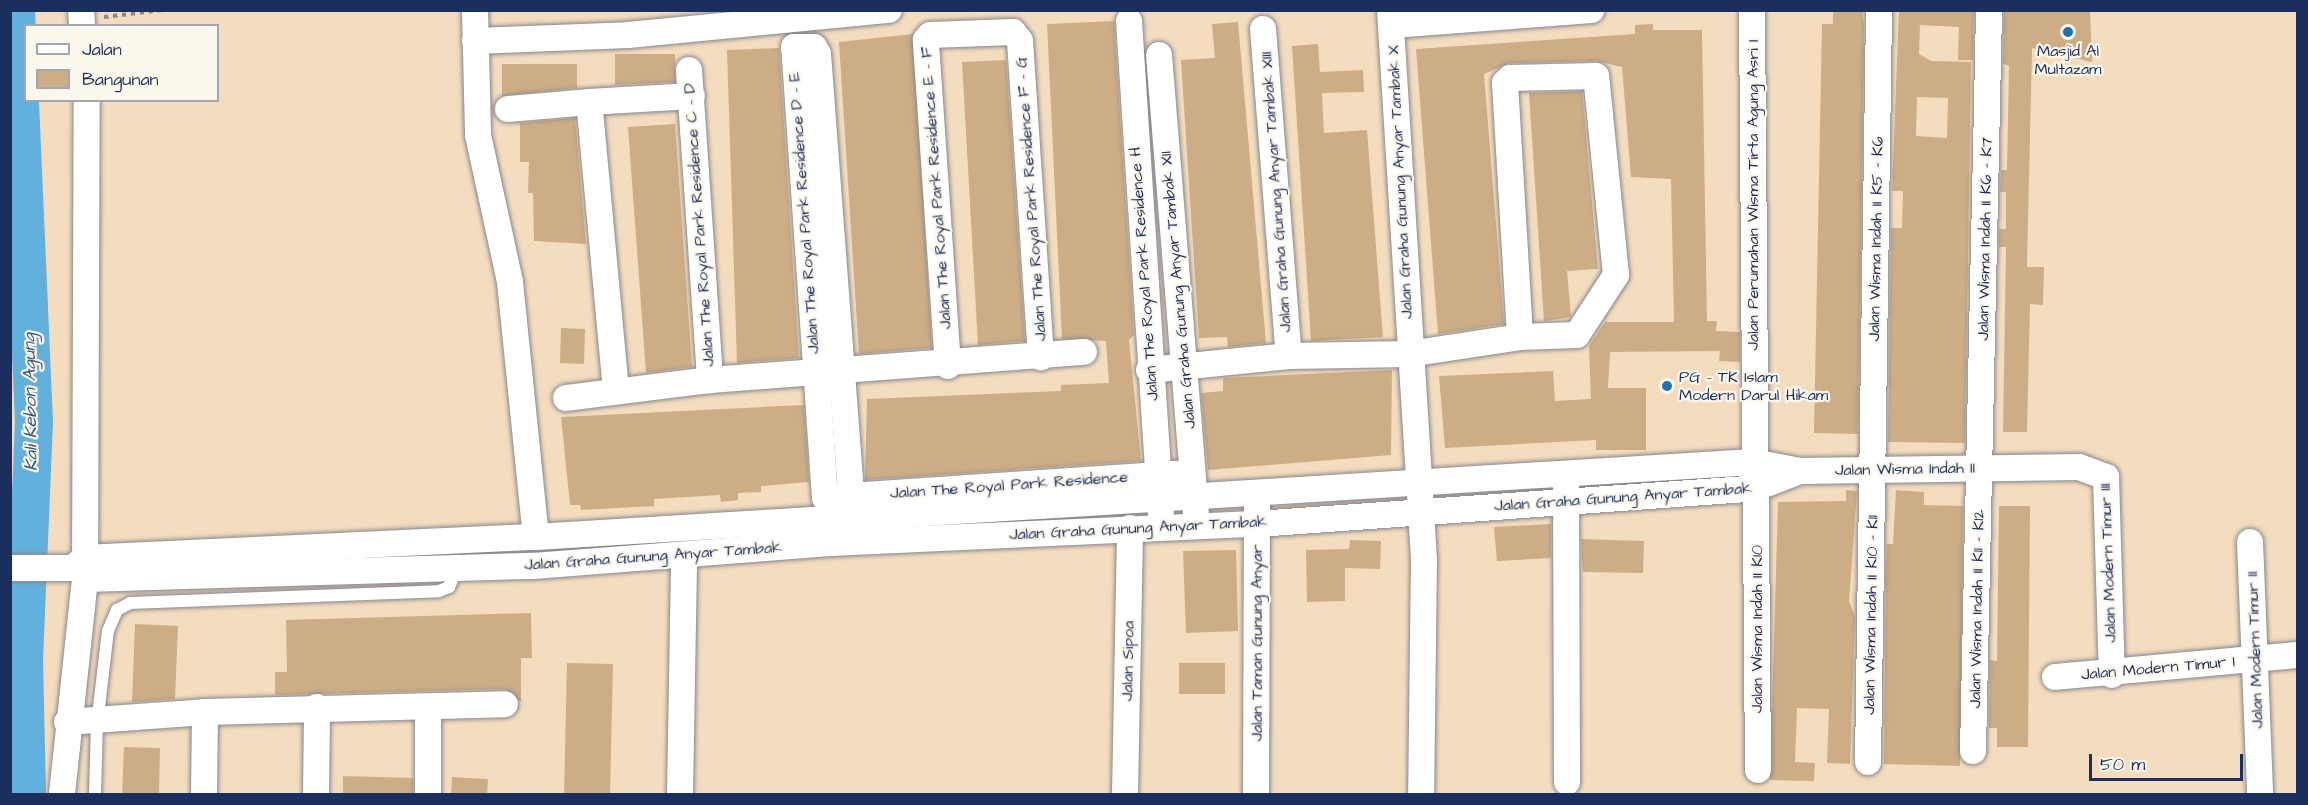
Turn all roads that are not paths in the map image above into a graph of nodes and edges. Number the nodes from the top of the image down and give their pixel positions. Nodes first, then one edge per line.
1 (475, 10) edge
2 (889, 10) edge
3 (1752, 10) edge
4 (1879, 10) edge
5 (1989, 10) edge
6 (1589, 11) edge
7 (1495, 14) edge
8 (1391, 18) edge
9 (1129, 21) dead end
10 (1263, 29) dead end
11 (475, 41) junction
12 (1020, 41) joint
13 (1159, 55) dead end
14 (689, 70) dead end
15 (692, 96) junction
16 (87, 102) edge
17 (589, 102) junction
18 (508, 109) dead end
19 (1161, 266) junction
20 (1520, 337) junction
21 (1084, 352) dead end
22 (1409, 354) junction
23 (1288, 356) junction
24 (1041, 357) junction
25 (948, 366) junction
26 (1168, 369) junction
27 (844, 372) junction
28 (815, 375) junction
29 (710, 380) junction
30 (616, 392) junction
31 (566, 398) dead end
32 (1754, 462) junction
33 (1874, 467) junction
34 (1981, 467) junction
35 (2010, 470) joint
36 (1800, 471) junction
37 (1566, 476) junction
38 (1421, 481) junction
39 (1195, 484) junction
40 (1159, 487) junction
41 (1756, 488) junction
42 (1257, 492) junction
43 (851, 495) junction
44 (825, 498) junction
45 (1566, 503) junction
46 (1421, 510) junction
47 (763, 521) junction
48 (1258, 524) junction
49 (1196, 525) junction
50 (1162, 526) junction
51 (1130, 528) junction
52 (536, 537) junction
53 (2250, 542) dead end
54 (684, 555) junction
55 (10, 568) edge
56 (75, 568) junction
57 (130, 591) junction
58 (2298, 654) edge
59 (2258, 659) junction
60 (2112, 675) junction
61 (2055, 677) dead end
62 (505, 704) dead end
63 (317, 707) junction
64 (428, 707) junction
65 (205, 712) junction
66 (67, 722) junction
67 (97, 724) junction
68 (1973, 751) dead end
69 (1868, 762) dead end
70 (1758, 770) dead end
71 (1567, 782) dead end
72 (62, 795) edge
73 (95, 795) edge
74 (204, 795) edge
75 (316, 795) edge
76 (428, 795) edge
77 (680, 795) edge
78 (1125, 795) edge
79 (1256, 795) edge
80 (1421, 795) edge
81 (2260, 795) edge

1 - 11 street
2 - 11 street
3 - 32 street, Jalan Perumahan Wisma Tirta Agung Asri I
4 - 33 street, Jalan Wisma Indah II K5 - K6
5 - 34 street, Jalan Wisma Indah II K6 - K7
6 - 7 street
7 - 8 street
8 - 22 street, Jalan Graha Gunung Anyar Tambak X
9 - 19 street, Jalan The Royal Park Residence H
10 - 23 street, Jalan Graha Gunung Anyar Tambak XIII
11 - 52 street
12 - 24 street, Jalan The Royal Park Residence F - G
12 - 25 street, Jalan The Royal Park Residence E - F
13 - 19 street, Jalan Graha Gunung Anyar Tambak XII
14 - 15 street, Jalan The Royal Park Residence C - D
15 - 17 street
15 - 29 street, Jalan The Royal Park Residence C - D
16 - 56 street
17 - 18 street
17 - 30 street
19 - 26 street, Jalan Graha Gunung Anyar Tambak XII
19 - 26 street, Jalan The Royal Park Residence H
20 - 20 street
20 - 22 street
21 - 24 street
22 - 23 street
22 - 38 street, Jalan Graha Gunung Anyar Tambak X
23 - 26 street
24 - 25 street
25 - 27 street
26 - 39 street, Jalan Graha Gunung Anyar Tambak XII
26 - 40 street, Jalan The Royal Park Residence H
27 - 28 street
27 - 28 street, Jalan The Royal Park Residence D - E
27 - 43 street
28 - 29 street
28 - 44 street
29 - 30 street
30 - 31 street
32 - 36 street, Jalan Graha Gunung Anyar Tambak
32 - 37 street, Jalan Graha Gunung Anyar Tambak
32 - 41 street, Jalan Perumahan Wisma Tirta Agung Asri I
33 - 34 street, Jalan Wisma Indah II
33 - 36 street, Jalan Wisma Indah II
33 - 69 street, Jalan Wisma Indah II K10 - K11
34 - 35 street, Jalan Wisma Indah II
34 - 68 street, Jalan Wisma Indah II K11 - K12
35 - 60 street, Jalan Modern Timur III
36 - 41 street, Jalan Graha Gunung Anyar Tambak
37 - 38 street, Jalan Graha Gunung Anyar Tambak
37 - 45 street
38 - 42 street, Jalan Graha Gunung Anyar Tambak
38 - 46 street, Jalan Graha Gunung Anyar Tambak X
39 - 40 street, Jalan Graha Gunung Anyar Tambak
39 - 42 street, Jalan Graha Gunung Anyar Tambak
39 - 49 street, Jalan Graha Gunung Anyar Tambak XII
40 - 43 street, Jalan The Royal Park Residence
40 - 47 street, Jalan Graha Gunung Anyar Tambak
40 - 50 street, Jalan The Royal Park Residence H
41 - 45 street, Jalan Graha Gunung Anyar Tambak
41 - 70 street, Jalan Wisma Indah II K10
42 - 48 street, Jalan Taman Gunung Anyar
43 - 44 street, Jalan The Royal Park Residence
44 - 47 street, Jalan The Royal Park Residence
45 - 46 street, Jalan Graha Gunung Anyar Tambak
45 - 71 street
46 - 48 street, Jalan Graha Gunung Anyar Tambak
46 - 80 street, Jalan Graha Gunung Anyar Tambak X
47 - 52 street, Jalan Graha Gunung Anyar Tambak
48 - 49 street, Jalan Graha Gunung Anyar Tambak
48 - 79 street, Jalan Taman Gunung Anyar
49 - 50 street, Jalan Graha Gunung Anyar Tambak
50 - 51 street, Jalan Graha Gunung Anyar Tambak
51 - 54 street, Jalan Graha Gunung Anyar Tambak
51 - 78 street, Jalan Sipoa
52 - 56 street, Jalan Graha Gunung Anyar Tambak
53 - 59 street, Jalan Modern Timur II
54 - 57 street, Jalan Graha Gunung Anyar Tambak
54 - 77 street
55 - 56 street, Jalan Graha Gunung Anyar Tambak
56 - 57 street, Jalan Graha Gunung Anyar Tambak
56 - 66 street
57 - 67 lane
58 - 59 street, Jalan Modern Timur I
59 - 60 street, Jalan Modern Timur I
59 - 81 street, Jalan Modern Timur II
60 - 61 street, Jalan Modern Timur I
62 - 64 street
63 - 64 street
63 - 65 street
63 - 75 street
64 - 76 street
65 - 67 street
65 - 74 street
66 - 67 street
66 - 72 street
67 - 73 lane

